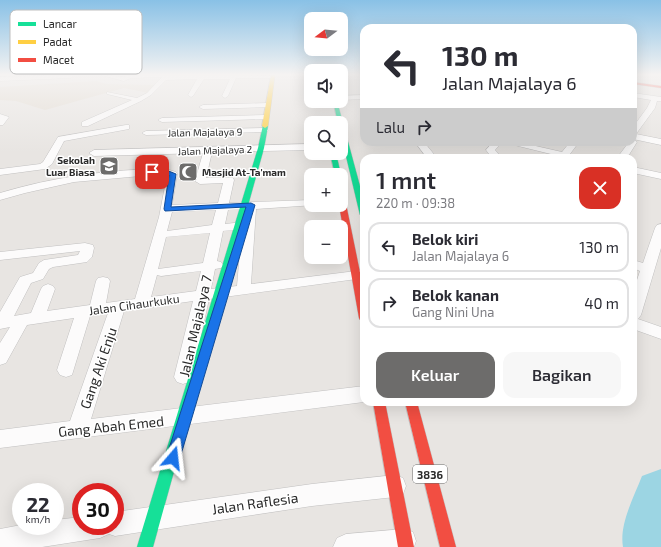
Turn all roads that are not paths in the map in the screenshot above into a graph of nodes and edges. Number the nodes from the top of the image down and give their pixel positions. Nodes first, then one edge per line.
1 (138, 101) edge
2 (268, 101) edge
3 (656, 101) edge
4 (267, 105) junction
5 (204, 107) dead end
6 (0, 116) edge
7 (637, 116) edge
8 (265, 117) junction
9 (644, 117) junction
10 (162, 120) dead end
11 (0, 123) edge
12 (85, 124) dead end
13 (126, 128) dead end
14 (264, 130) junction
15 (637, 130) edge
16 (146, 133) dead end
17 (637, 136) edge
18 (661, 142) edge
19 (494, 146) edge
20 (521, 146) edge
21 (572, 146) edge
22 (304, 147) edge
23 (261, 148) junction
24 (208, 150) junction
25 (348, 151) edge
26 (94, 153) dead end
27 (494, 154) edge
28 (552, 154) edge
29 (565, 154) edge
30 (353, 171) junction
31 (360, 171) edge
32 (637, 171) edge
33 (0, 172) edge
34 (348, 172) edge
35 (661, 176) edge
36 (0, 197) edge
37 (360, 199) edge
38 (304, 203) edge
39 (251, 205) junction
40 (167, 209) junction
41 (344, 212) edge
42 (248, 225) junction
43 (661, 228) edge
44 (169, 234) dead end
45 (0, 256) edge
46 (244, 261) junction
47 (637, 265) edge
48 (648, 268) junction
49 (161, 272) dead end
50 (360, 274) edge
51 (103, 281) dead end
52 (48, 288) dead end
53 (244, 290) junction
54 (142, 303) junction
55 (118, 306) junction
56 (90, 310) junction
57 (637, 313) edge
58 (30, 319) junction
59 (637, 322) edge
60 (1, 323) edge
61 (661, 333) edge
62 (0, 358) edge
63 (66, 370) dead end
64 (360, 395) edge
65 (381, 406) edge
66 (412, 406) edge
67 (77, 430) junction
68 (0, 439) edge
69 (395, 486) junction
70 (124, 523) edge
71 (72, 530) edge
72 (0, 540) edge
73 (405, 544) edge
74 (145, 547) edge
75 (346, 547) edge
76 (448, 547) edge

1 - 12 street
2 - 4 street
3 - 9 street
4 - 5 street
4 - 8 street
6 - 11 street
7 - 9 street
8 - 10 street
8 - 14 street
9 - 15 street
13 - 33 street
14 - 16 street, Jalan Majalaya 9
14 - 23 street
17 - 18 street
19 - 27 street
20 - 28 street
21 - 29 street
22 - 23 street, Jalan Majalaya 2
23 - 24 street, Jalan Majalaya 2
23 - 74 street
24 - 26 street, Jalan Majalaya 2
24 - 74 street, Jalan Majalaya 7
25 - 30 street
30 - 31 street
30 - 34 street
30 - 37 street
32 - 35 street
36 - 40 street
38 - 39 street
39 - 40 street
39 - 42 street
39 - 74 street
40 - 54 street
41 - 50 street
42 - 44 street
42 - 46 street
43 - 48 street
45 - 60 street
46 - 49 street
46 - 53 street
47 - 48 street
48 - 57 street
50 - 53 street, Jalan Cihaurkuku
51 - 56 street
52 - 58 street
53 - 54 street, Jalan Cihaurkuku
54 - 55 street, Jalan Cihaurkuku
55 - 56 street, Jalan Cihaurkuku
55 - 67 street, Gang Aki Enju
56 - 58 street, Jalan Cihaurkuku
56 - 63 street
58 - 60 street, Jalan Cihaurkuku
58 - 62 street
59 - 61 street
64 - 67 street, Gang Abah Emed
65 - 69 street
66 - 76 street, 3836
67 - 68 street, Gang Abah Emed
69 - 70 street, Jalan Raflesia
69 - 73 street
71 - 72 street
73 - 75 street

